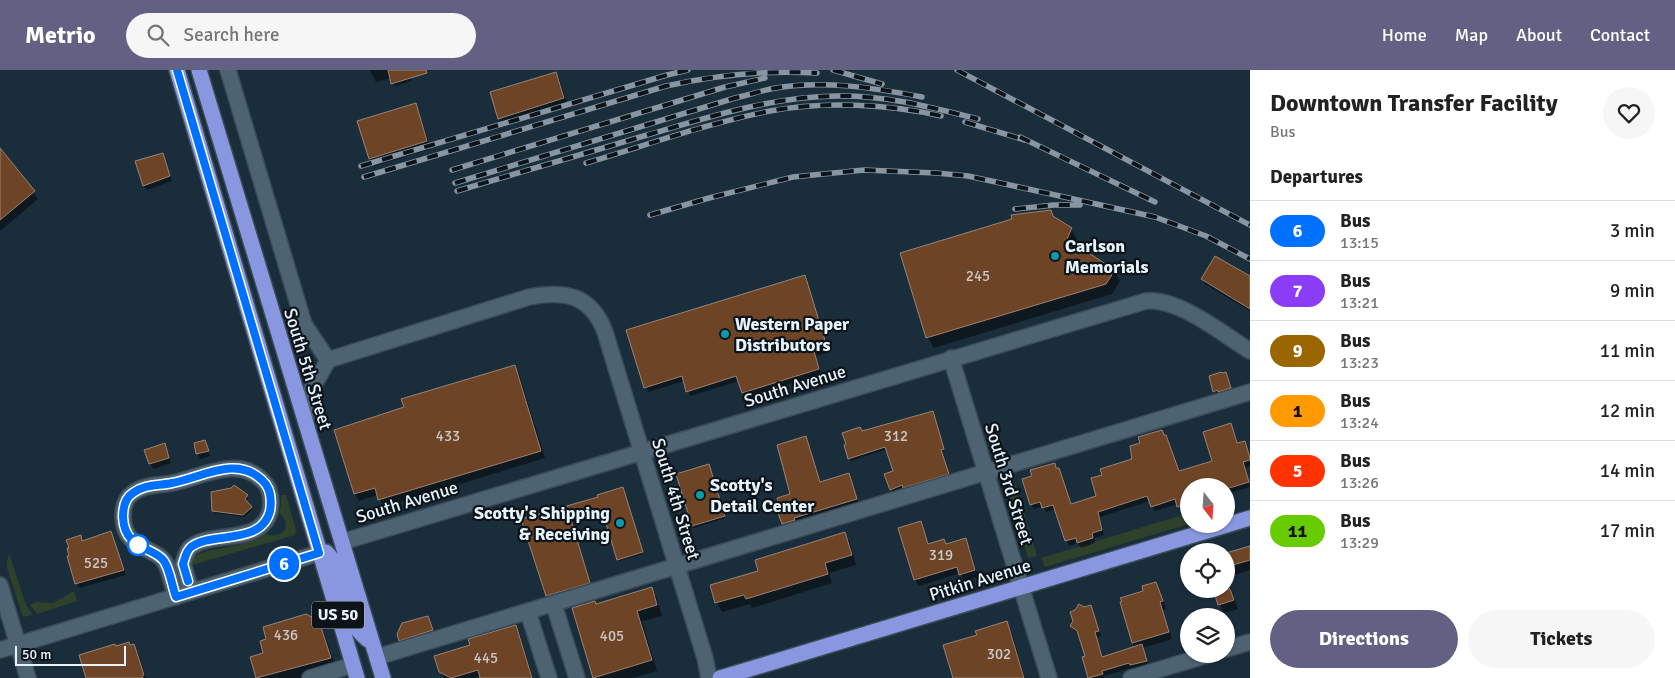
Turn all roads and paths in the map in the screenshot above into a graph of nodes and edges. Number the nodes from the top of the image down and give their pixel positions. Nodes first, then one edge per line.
1 (177, 70) edge
2 (199, 70) edge
3 (228, 70) edge
4 (1250, 351) edge
5 (951, 358) junction
6 (328, 360) junction
7 (1250, 392) edge
8 (307, 430) junction
9 (641, 452) junction
10 (986, 473) junction
11 (1250, 518) edge
12 (342, 542) junction
13 (190, 548) junction
14 (319, 553) junction
15 (157, 555) junction
16 (677, 567) junction
17 (0, 586) edge
18 (1021, 588) junction
19 (191, 592) junction
20 (176, 597) junction
21 (554, 605) junction
22 (528, 612) junction
23 (1250, 642) edge
24 (18, 645) junction
25 (1235, 646) edge
26 (0, 650) edge
27 (375, 650) junction
28 (1181, 663) edge
29 (355, 672) edge
30 (28, 678) edge
31 (310, 678) edge
32 (383, 678) edge
33 (549, 678) edge
34 (577, 678) edge
35 (709, 678) edge
36 (720, 678) edge
37 (1049, 678) edge
38 (1131, 678) edge

1 - 14 highway, US 50
2 - 8 highway, South 5th Street / US 50
3 - 6 street
4 - 5 street, South Avenue
5 - 9 street, South Avenue
5 - 10 street, South 3rd Street
6 - 8 street
6 - 9 street, South 4th Street
7 - 10 street
8 - 12 highway, South 5th Street / US 50
9 - 12 street, South Avenue
9 - 16 street, South 4th Street
10 - 16 street
10 - 18 street, South 3rd Street
11 - 18 highway, Pitkin Avenue
12 - 27 highway, South 5th Street / US 50
13 - 15 street
13 - 15 street
13 - 19 street
14 - 19 street
14 - 27 highway
14 - 29 highway, US 50
15 - 20 street
16 - 21 street
16 - 35 street, South 4th Street
17 - 24 street
18 - 36 highway, Pitkin Avenue
18 - 37 street, South 3rd Street
19 - 20 street
20 - 24 street
21 - 22 street
21 - 34 street
22 - 27 street
22 - 33 street
23 - 25 street
24 - 26 street
24 - 30 street
27 - 32 highway, South 5th Street / US 50
28 - 38 street
29 - 31 street

